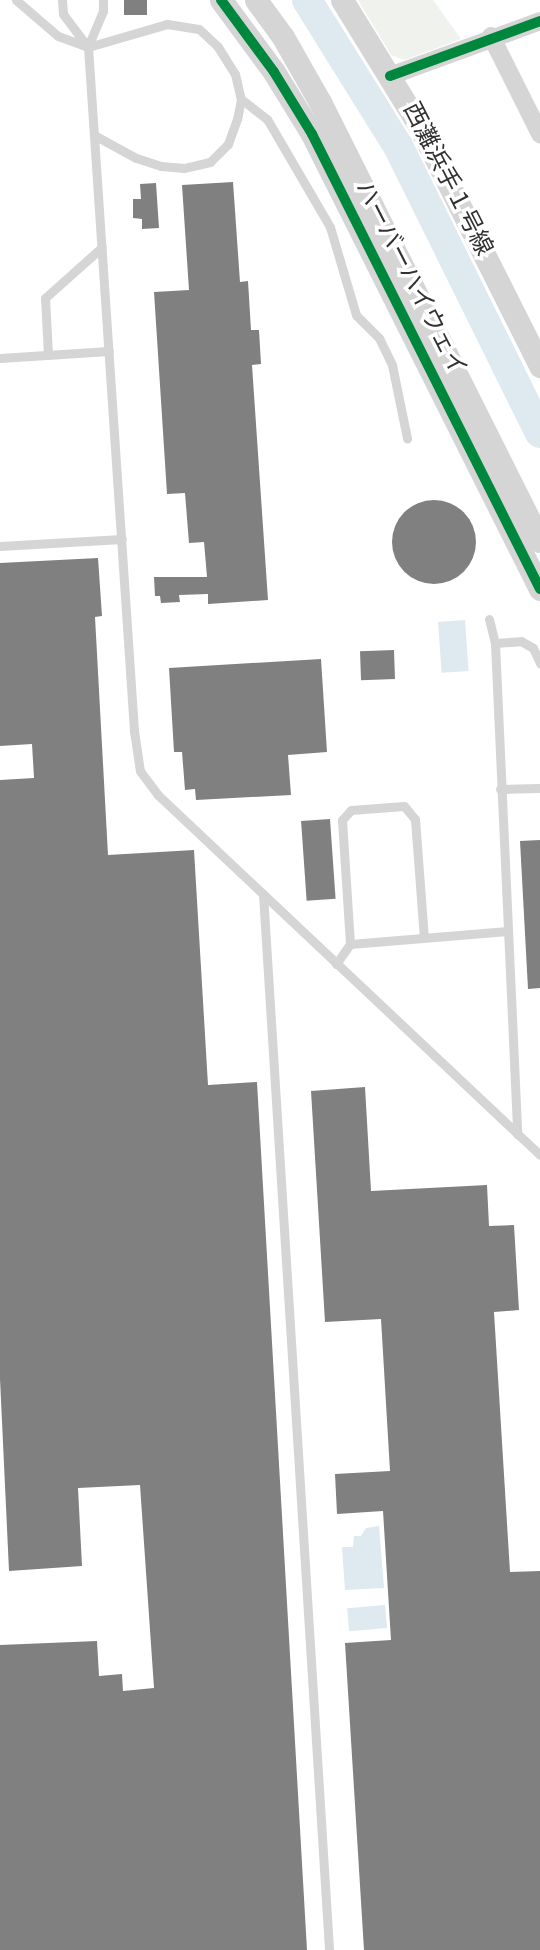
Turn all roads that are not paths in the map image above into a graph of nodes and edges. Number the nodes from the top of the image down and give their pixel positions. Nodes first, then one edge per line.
1 (16, 0) edge
2 (62, 0) edge
3 (103, 0) edge
4 (221, 0) edge
5 (233, 0) edge
6 (256, 0) edge
7 (342, 0) edge
8 (540, 21) edge
9 (491, 36) junction
10 (88, 47) junction
11 (390, 76) junction
12 (241, 99) junction
13 (540, 134) edge
14 (94, 135) junction
15 (102, 247) junction
16 (109, 351) junction
17 (48, 355) junction
18 (0, 358) edge
19 (540, 363) edge
20 (407, 438) dead end
21 (122, 539) junction
22 (540, 541) edge
23 (0, 546) edge
24 (540, 567) edge
25 (540, 589) edge
26 (489, 619) dead end
27 (495, 643) junction
28 (540, 663) edge
29 (540, 788) edge
30 (500, 789) junction
31 (263, 894) junction
32 (507, 931) junction
33 (424, 938) junction
34 (350, 944) junction
35 (336, 964) junction
36 (517, 1135) junction
37 (540, 1155) edge
38 (328, 1950) edge

1 - 10 lane
2 - 10 lane
3 - 10 lane
4 - 25 street, ハーバーハイウェイ
5 - 24 street, ハーバーハイウェイ
6 - 22 street
7 - 11 street, 西灘浜手１号線
8 - 9 street
9 - 11 street
9 - 13 street
10 - 12 lane
10 - 14 lane
11 - 19 street, 西灘浜手１号線
12 - 14 lane
12 - 20 lane
14 - 15 lane
15 - 16 lane
15 - 17 lane
16 - 17 lane
16 - 21 lane
17 - 18 lane
21 - 23 lane
21 - 31 lane
26 - 27 lane
27 - 28 lane
27 - 30 lane
29 - 30 lane
30 - 32 lane
31 - 35 lane
31 - 38 lane
32 - 33 lane
32 - 36 lane
33 - 34 lane
33 - 34 lane
34 - 35 lane
35 - 36 lane
36 - 37 lane

